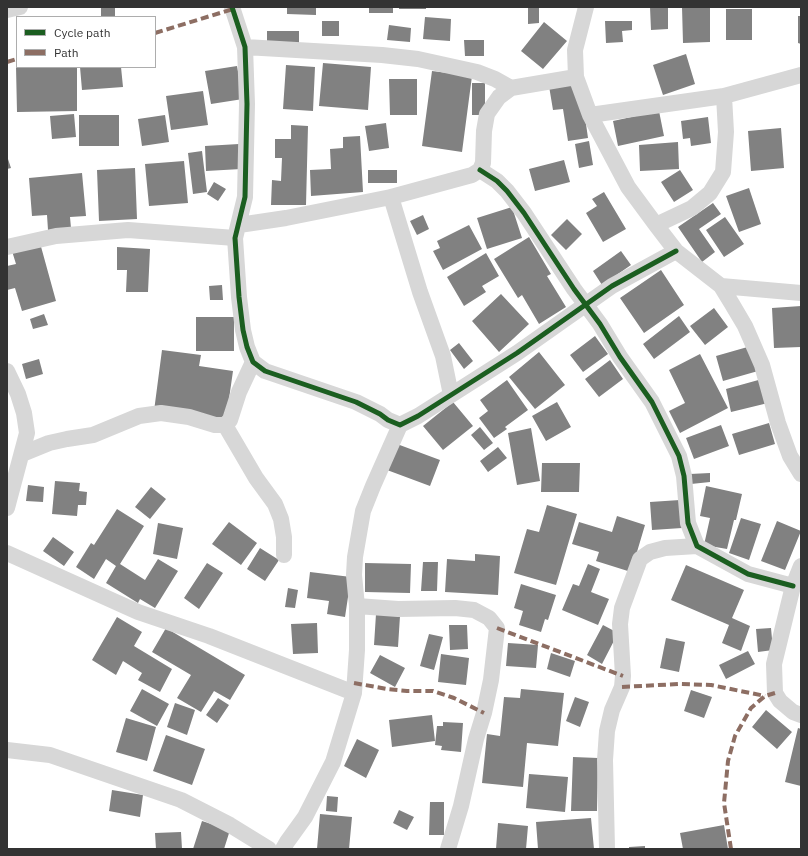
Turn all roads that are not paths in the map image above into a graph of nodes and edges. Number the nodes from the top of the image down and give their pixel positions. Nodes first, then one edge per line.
1 (20, 7) edge
2 (232, 7) edge
3 (586, 7) edge
4 (7, 10) edge
5 (245, 47) junction
6 (801, 75) edge
7 (576, 77) junction
8 (511, 88) junction
9 (724, 96) junction
10 (590, 115) junction
11 (480, 170) junction
12 (390, 198) junction
13 (656, 225) junction
14 (237, 232) junction
15 (7, 246) edge
16 (676, 251) junction
17 (721, 286) junction
18 (801, 293) edge
19 (586, 304) junction
20 (253, 362) junction
21 (7, 371) edge
22 (450, 394) junction
23 (225, 425) junction
24 (400, 425) junction
25 (22, 454) junction
26 (801, 474) edge
27 (7, 508) edge
28 (697, 546) junction
29 (7, 553) edge
30 (284, 555) dead end
31 (801, 566) edge
32 (793, 586) junction
33 (357, 606) junction
34 (354, 693) junction
35 (801, 715) edge
36 (7, 750) edge
37 (268, 849) edge
38 (283, 849) edge
39 (448, 849) edge
40 (607, 849) edge

1 - 4 street
2 - 5 street
3 - 7 street
5 - 8 street
5 - 14 street
6 - 9 street
7 - 8 street
7 - 10 street
8 - 11 street
9 - 10 street
9 - 13 street
10 - 13 street
11 - 12 street
11 - 19 street
12 - 14 street
12 - 22 street
13 - 16 street
14 - 15 street
14 - 20 street
16 - 17 street
16 - 19 street
17 - 18 street
17 - 26 street
19 - 22 street
19 - 28 street
20 - 23 street
20 - 24 street
21 - 25 street
22 - 24 street
23 - 25 street
23 - 30 street
24 - 33 street
25 - 27 street
28 - 32 street
28 - 40 street
29 - 34 street
31 - 32 street
32 - 35 street
33 - 34 street
33 - 39 street
34 - 38 street
36 - 37 street

